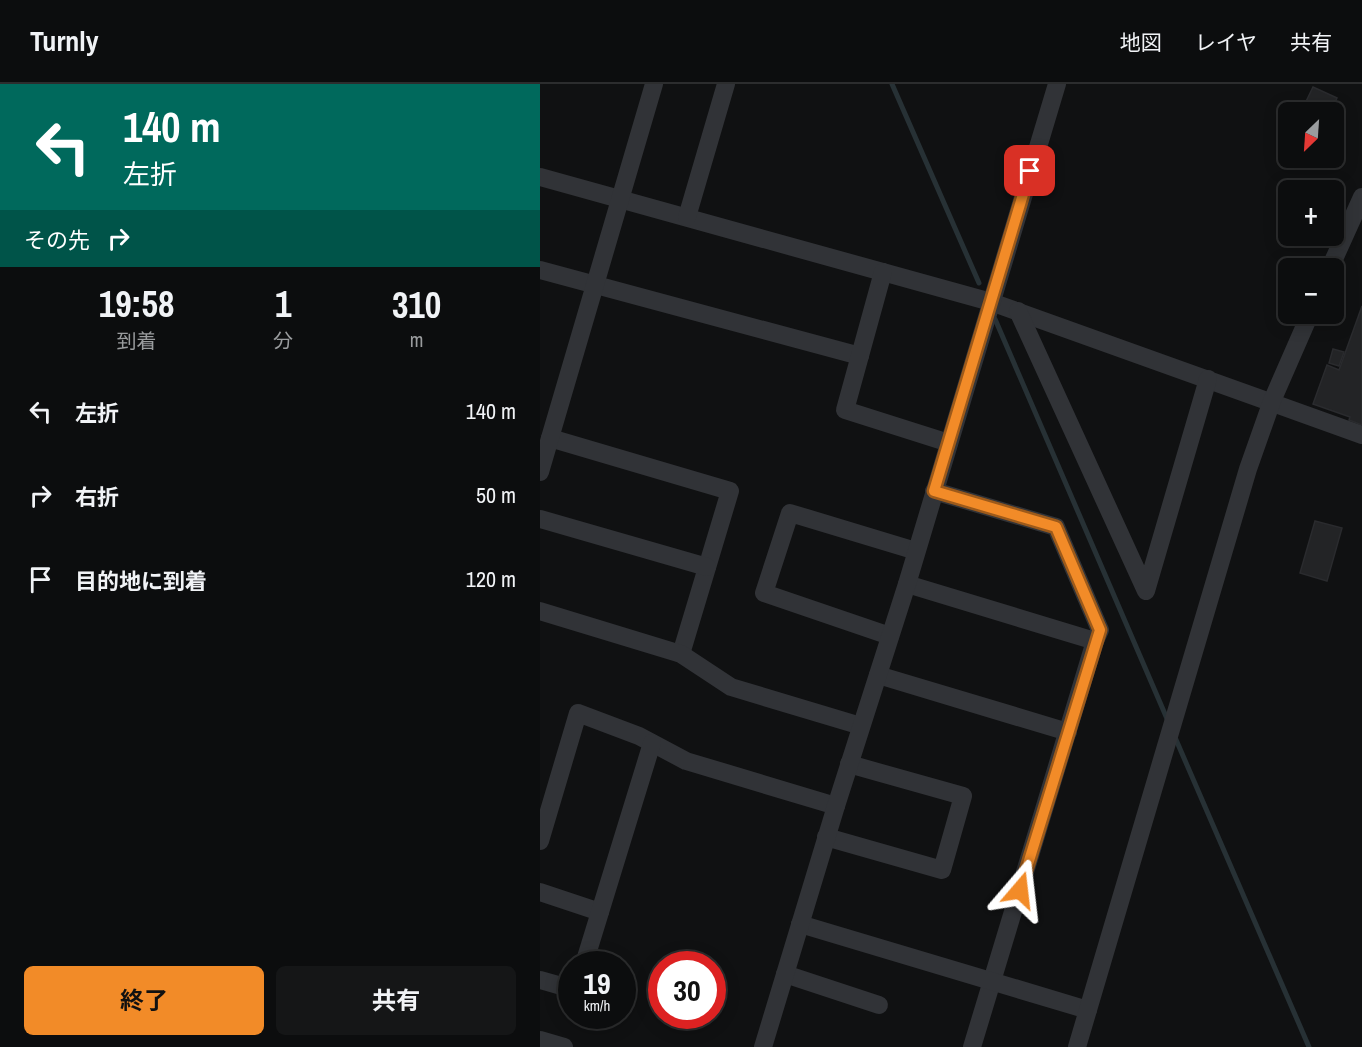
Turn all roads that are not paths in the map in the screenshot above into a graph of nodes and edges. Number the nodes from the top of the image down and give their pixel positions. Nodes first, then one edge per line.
1 (654, 84) edge
2 (726, 84) edge
3 (1057, 84) edge
4 (540, 177) edge
5 (1362, 197) edge
6 (620, 198) junction
7 (687, 217) junction
8 (1335, 258) edge
9 (540, 270) edge
10 (883, 272) junction
11 (596, 285) junction
12 (991, 302) junction
13 (1017, 311) junction
14 (1306, 324) edge
15 (860, 356) junction
16 (1208, 379) junction
17 (1272, 401) junction
18 (1362, 435) edge
19 (550, 438) junction
20 (949, 442) junction
21 (540, 472) edge
22 (934, 491) junction
23 (540, 519) edge
24 (916, 551) junction
25 (707, 567) junction
26 (907, 584) junction
27 (540, 611) edge
28 (890, 636) junction
29 (1095, 641) junction
30 (681, 654) junction
31 (878, 675) junction
32 (861, 726) junction
33 (1068, 732) junction
34 (652, 743) junction
35 (849, 764) junction
36 (836, 806) junction
37 (826, 837) junction
38 (540, 841) edge
39 (540, 892) edge
40 (600, 912) junction
41 (800, 924) junction
42 (588, 951) edge
43 (785, 974) junction
44 (540, 980) edge
45 (992, 980) junction
46 (558, 985) edge
47 (879, 1005) dead end
48 (1088, 1010) junction
49 (540, 1040) edge
50 (564, 1047) edge
51 (763, 1047) edge
52 (972, 1047) edge
53 (1077, 1047) edge

1 - 6 street
2 - 7 street
3 - 12 street
4 - 6 street
5 - 8 street
6 - 7 street
6 - 11 street
7 - 10 street
9 - 11 street
10 - 12 street
10 - 15 street
11 - 15 street
11 - 19 street
12 - 13 street
12 - 20 street
13 - 16 street
13 - 16 street
14 - 17 street
15 - 20 street
16 - 17 street
17 - 18 street
17 - 48 street
19 - 21 street
19 - 25 street
20 - 22 street
22 - 24 street
22 - 29 street
23 - 25 street
24 - 26 street
24 - 28 street
25 - 30 street
26 - 28 street
26 - 29 street
27 - 30 street
28 - 31 street
29 - 33 street
30 - 32 street
31 - 32 street
31 - 33 street
32 - 35 street
33 - 45 street
34 - 36 street
34 - 38 street
34 - 40 street
35 - 36 street
35 - 37 street
36 - 37 street
37 - 41 street
39 - 40 street
40 - 42 street
41 - 43 street
41 - 45 street
43 - 47 street
43 - 51 street
44 - 46 street
45 - 48 street
45 - 52 street
48 - 53 street
49 - 50 street

